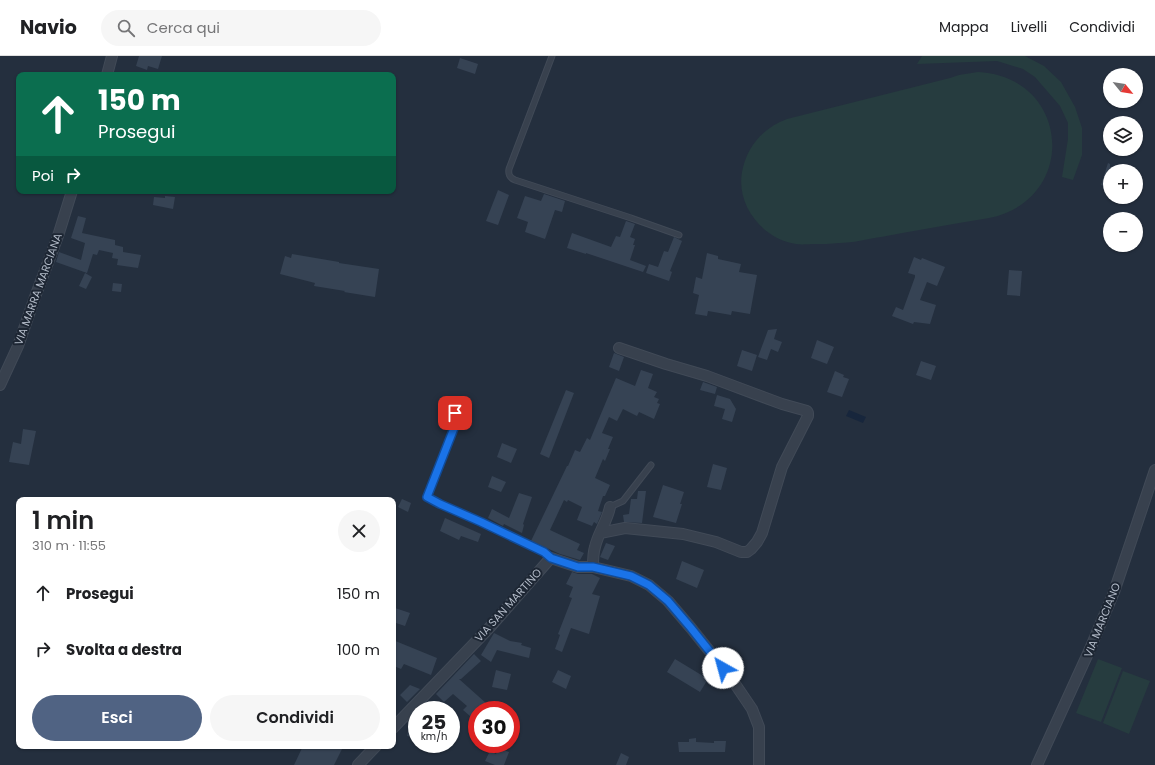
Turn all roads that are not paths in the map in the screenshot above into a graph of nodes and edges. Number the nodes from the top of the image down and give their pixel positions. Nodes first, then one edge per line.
1 (112, 56) edge
2 (552, 56) edge
3 (108, 72) edge
4 (71, 194) edge
5 (679, 236) dead end
6 (619, 348) dead end
7 (0, 385) edge
8 (455, 413) dead end
9 (651, 465) dead end
10 (1155, 470) edge
11 (610, 508) joint
12 (600, 533) junction
13 (551, 558) junction
14 (593, 567) junction
15 (396, 725) edge
16 (373, 749) edge
17 (358, 765) edge
18 (759, 765) edge
19 (1037, 765) edge

1 - 3 street
2 - 5 lane
4 - 7 street, VIA MARRA MARCIANA
6 - 12 street
8 - 13 lane
9 - 11 lane
10 - 19 street, VIA MARCIANO
11 - 12 street
12 - 14 street
13 - 14 street
13 - 15 street, VIA SAN MARTINO
14 - 18 street
16 - 17 street

